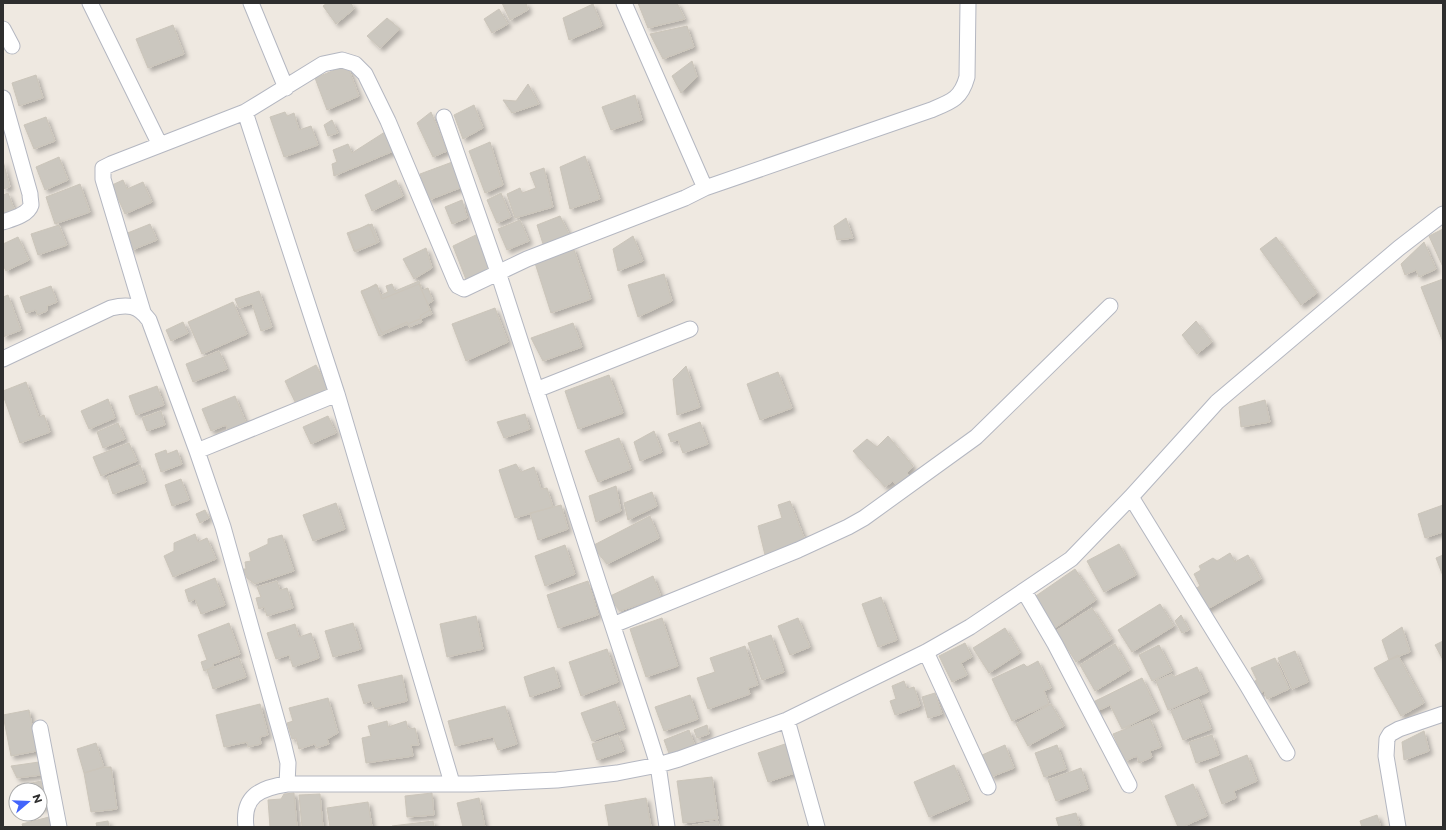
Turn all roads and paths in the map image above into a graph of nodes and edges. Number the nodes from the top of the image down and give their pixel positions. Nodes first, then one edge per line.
1 (90, 3) edge
2 (251, 3) edge
3 (624, 3) edge
4 (968, 3) edge
5 (3, 29) edge
6 (12, 46) dead end
7 (286, 88) junction
8 (3, 98) edge
9 (245, 112) junction
10 (444, 117) dead end
11 (160, 145) junction
12 (705, 188) junction
13 (1443, 214) edge
14 (3, 222) edge
15 (498, 272) junction
16 (1110, 306) dead end
17 (143, 312) junction
18 (690, 328) dead end
19 (3, 359) edge
20 (536, 390) junction
21 (337, 394) junction
22 (197, 451) junction
23 (1131, 497) junction
24 (1024, 591) junction
25 (613, 625) junction
26 (926, 652) junction
27 (1443, 714) edge
28 (787, 720) junction
29 (40, 728) dead end
30 (1287, 753) dead end
31 (658, 765) junction
32 (288, 774) junction
33 (451, 781) junction
34 (1129, 785) dead end
35 (988, 787) dead end
36 (59, 827) edge
37 (246, 827) edge
38 (667, 827) edge
39 (817, 827) edge
40 (1398, 827) edge

1 - 11 street
2 - 7 street
3 - 12 street
4 - 12 street
5 - 6 street
7 - 9 street
7 - 15 street
8 - 14 street
9 - 11 street
9 - 21 street
10 - 15 street
11 - 17 street
12 - 15 street
13 - 23 street
15 - 20 street
16 - 25 street
17 - 19 street
17 - 22 street
18 - 20 street
20 - 25 street
21 - 22 street
21 - 33 street
22 - 32 street
23 - 24 street
23 - 30 street
24 - 26 street
24 - 34 street
25 - 31 street
26 - 28 street
26 - 35 street
27 - 40 street
28 - 31 street
28 - 39 street
29 - 36 street
31 - 33 street
31 - 38 street
32 - 33 street
32 - 37 street

